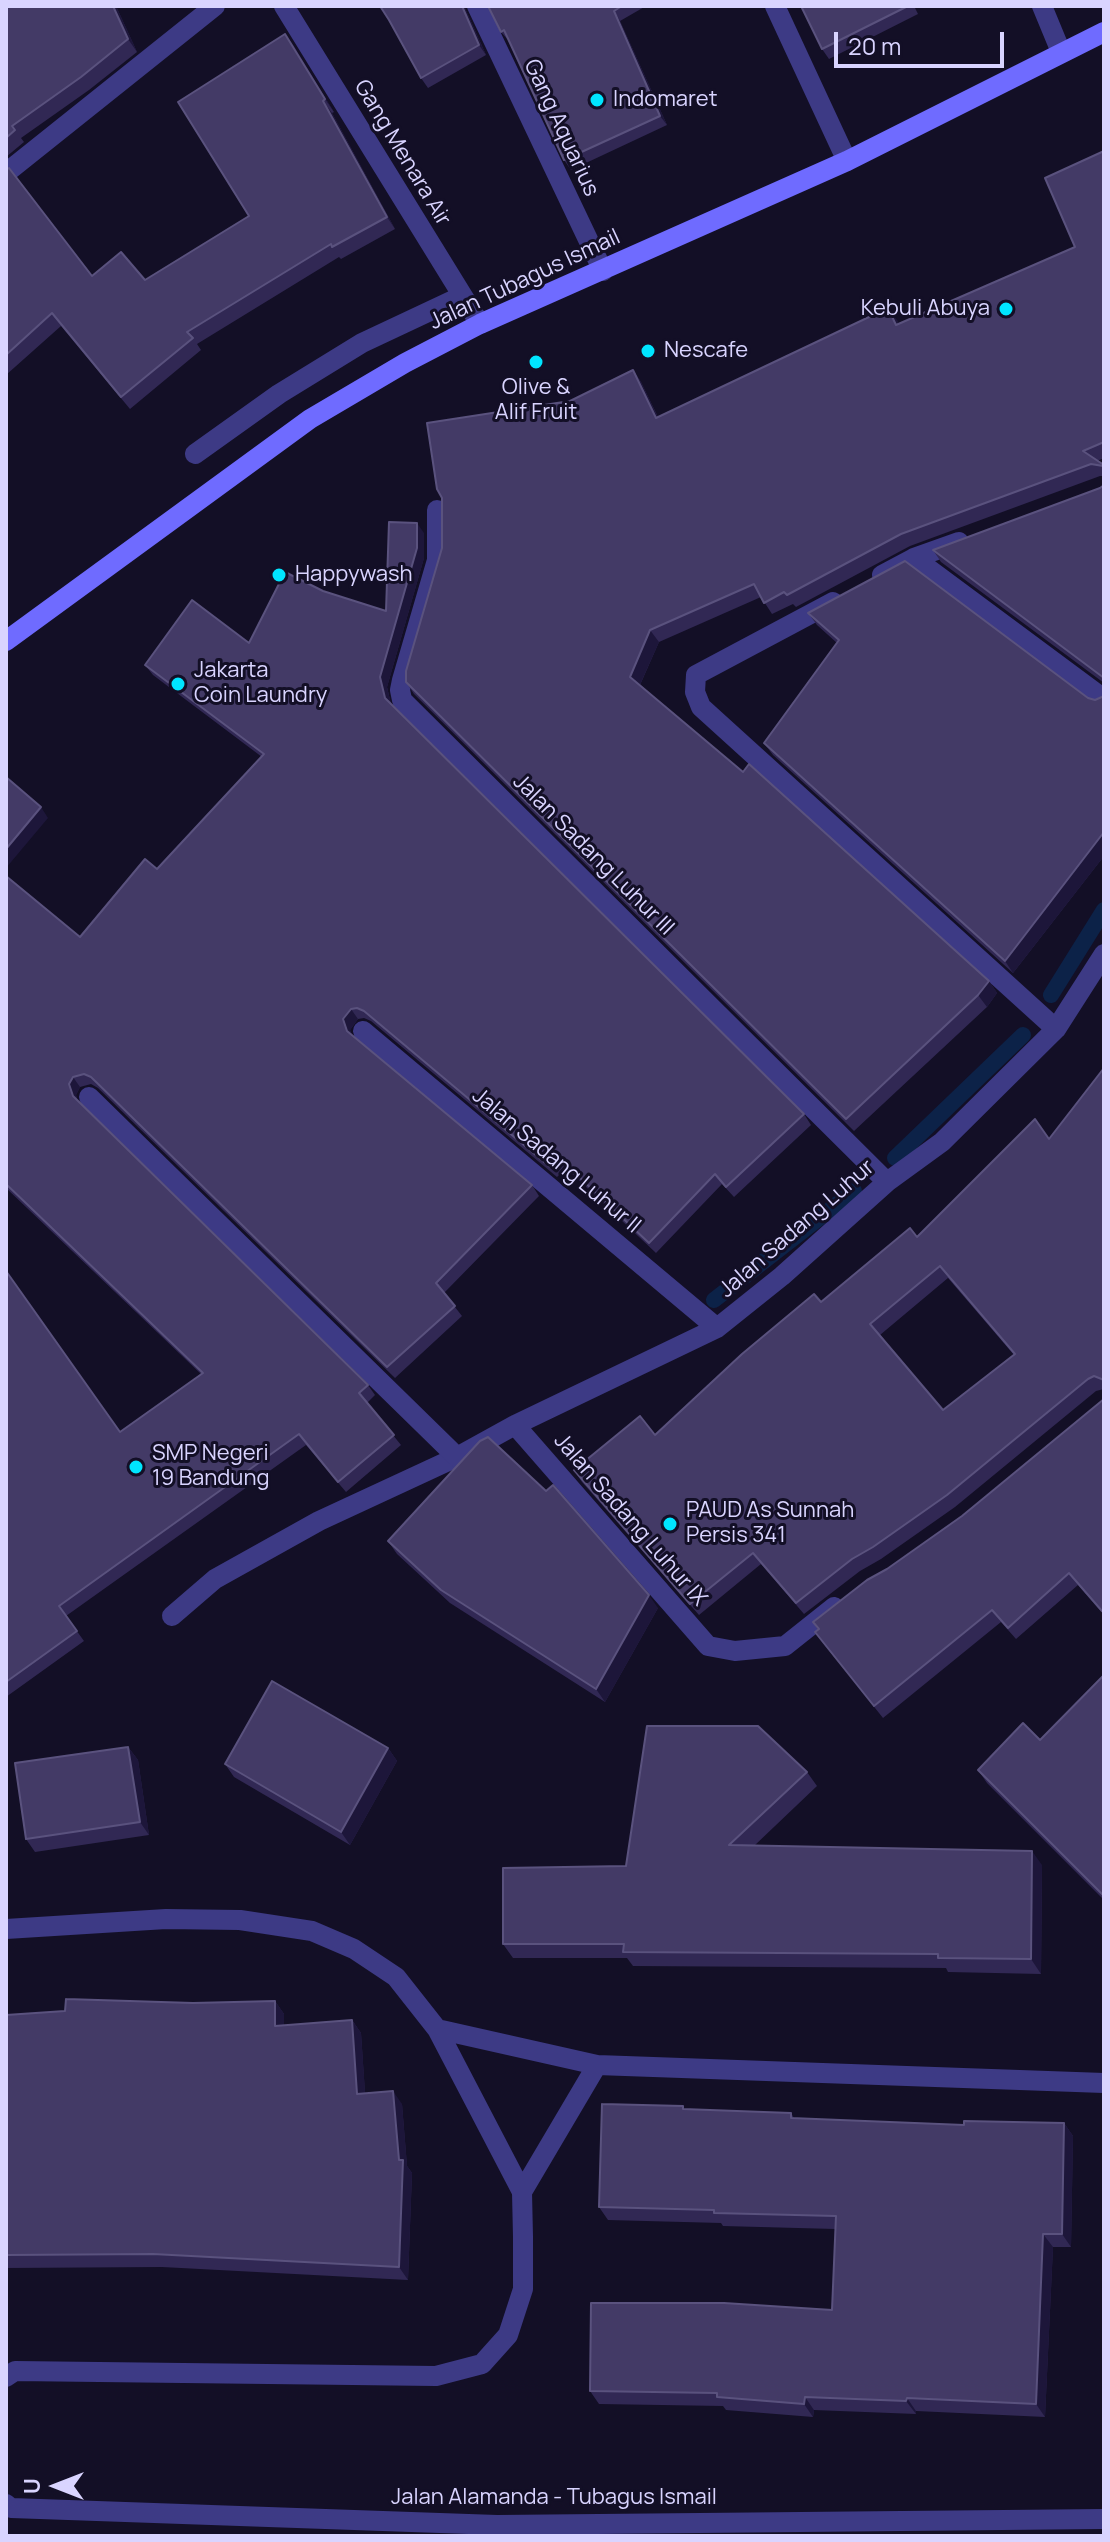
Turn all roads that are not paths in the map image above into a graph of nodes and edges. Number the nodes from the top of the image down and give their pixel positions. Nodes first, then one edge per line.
1 (215, 6) edge
2 (284, 6) edge
3 (477, 6) edge
4 (775, 6) edge
5 (1042, 6) edge
6 (1104, 32) edge
7 (1061, 52) junction
8 (847, 161) junction
9 (6, 173) edge
10 (603, 271) junction
11 (462, 296) junction
12 (480, 324) junction
13 (195, 454) dead end
14 (437, 510) edge
15 (972, 537) edge
16 (914, 558) junction
17 (6, 641) edge
18 (1104, 699) edge
19 (1104, 954) edge
20 (1087, 980) junction
21 (1104, 994) edge
22 (1056, 1029) junction
23 (363, 1031) edge
24 (89, 1097) edge
25 (887, 1182) junction
26 (717, 1328) junction
27 (515, 1425) junction
28 (457, 1457) junction
29 (844, 1600) edge
30 (172, 1616) dead end
31 (6, 1929) edge
32 (437, 2029) junction
33 (597, 2065) junction
34 (1104, 2083) edge
35 (522, 2192) junction
36 (6, 2377) edge
37 (6, 2504) edge
38 (1104, 2519) edge
39 (497, 2531) edge

1 - 9 street
2 - 11 street, Gang Menara Air
3 - 10 street, Gang Aquarius
4 - 8 street
5 - 7 street
6 - 7 main road, Jalan Tubagus Ismail
7 - 8 main road, Jalan Tubagus Ismail
8 - 10 main road, Jalan Tubagus Ismail
10 - 12 main road, Jalan Tubagus Ismail
11 - 12 street, Gang Menara Air
11 - 13 street
12 - 17 main road, Jalan Tubagus Ismail
14 - 25 street, Jalan Sadang Luhur III
15 - 16 street
16 - 18 street
16 - 22 street
19 - 20 street, Jalan Sadang Luhur
20 - 21 street
20 - 22 street, Jalan Sadang Luhur
22 - 25 street, Jalan Sadang Luhur
23 - 26 street, Jalan Sadang Luhur II
24 - 28 street
25 - 26 street, Jalan Sadang Luhur
26 - 27 street, Jalan Sadang Luhur
27 - 28 street, Jalan Sadang Luhur
27 - 29 street, Jalan Sadang Luhur IX
28 - 30 street, Jalan Sadang Luhur
31 - 32 street
32 - 33 street
32 - 35 street
33 - 34 street
33 - 35 street
35 - 36 street
37 - 39 street, Jalan Alamanda - Tubagus Ismail
38 - 39 street, Jalan Alamanda - Tubagus Ismail

